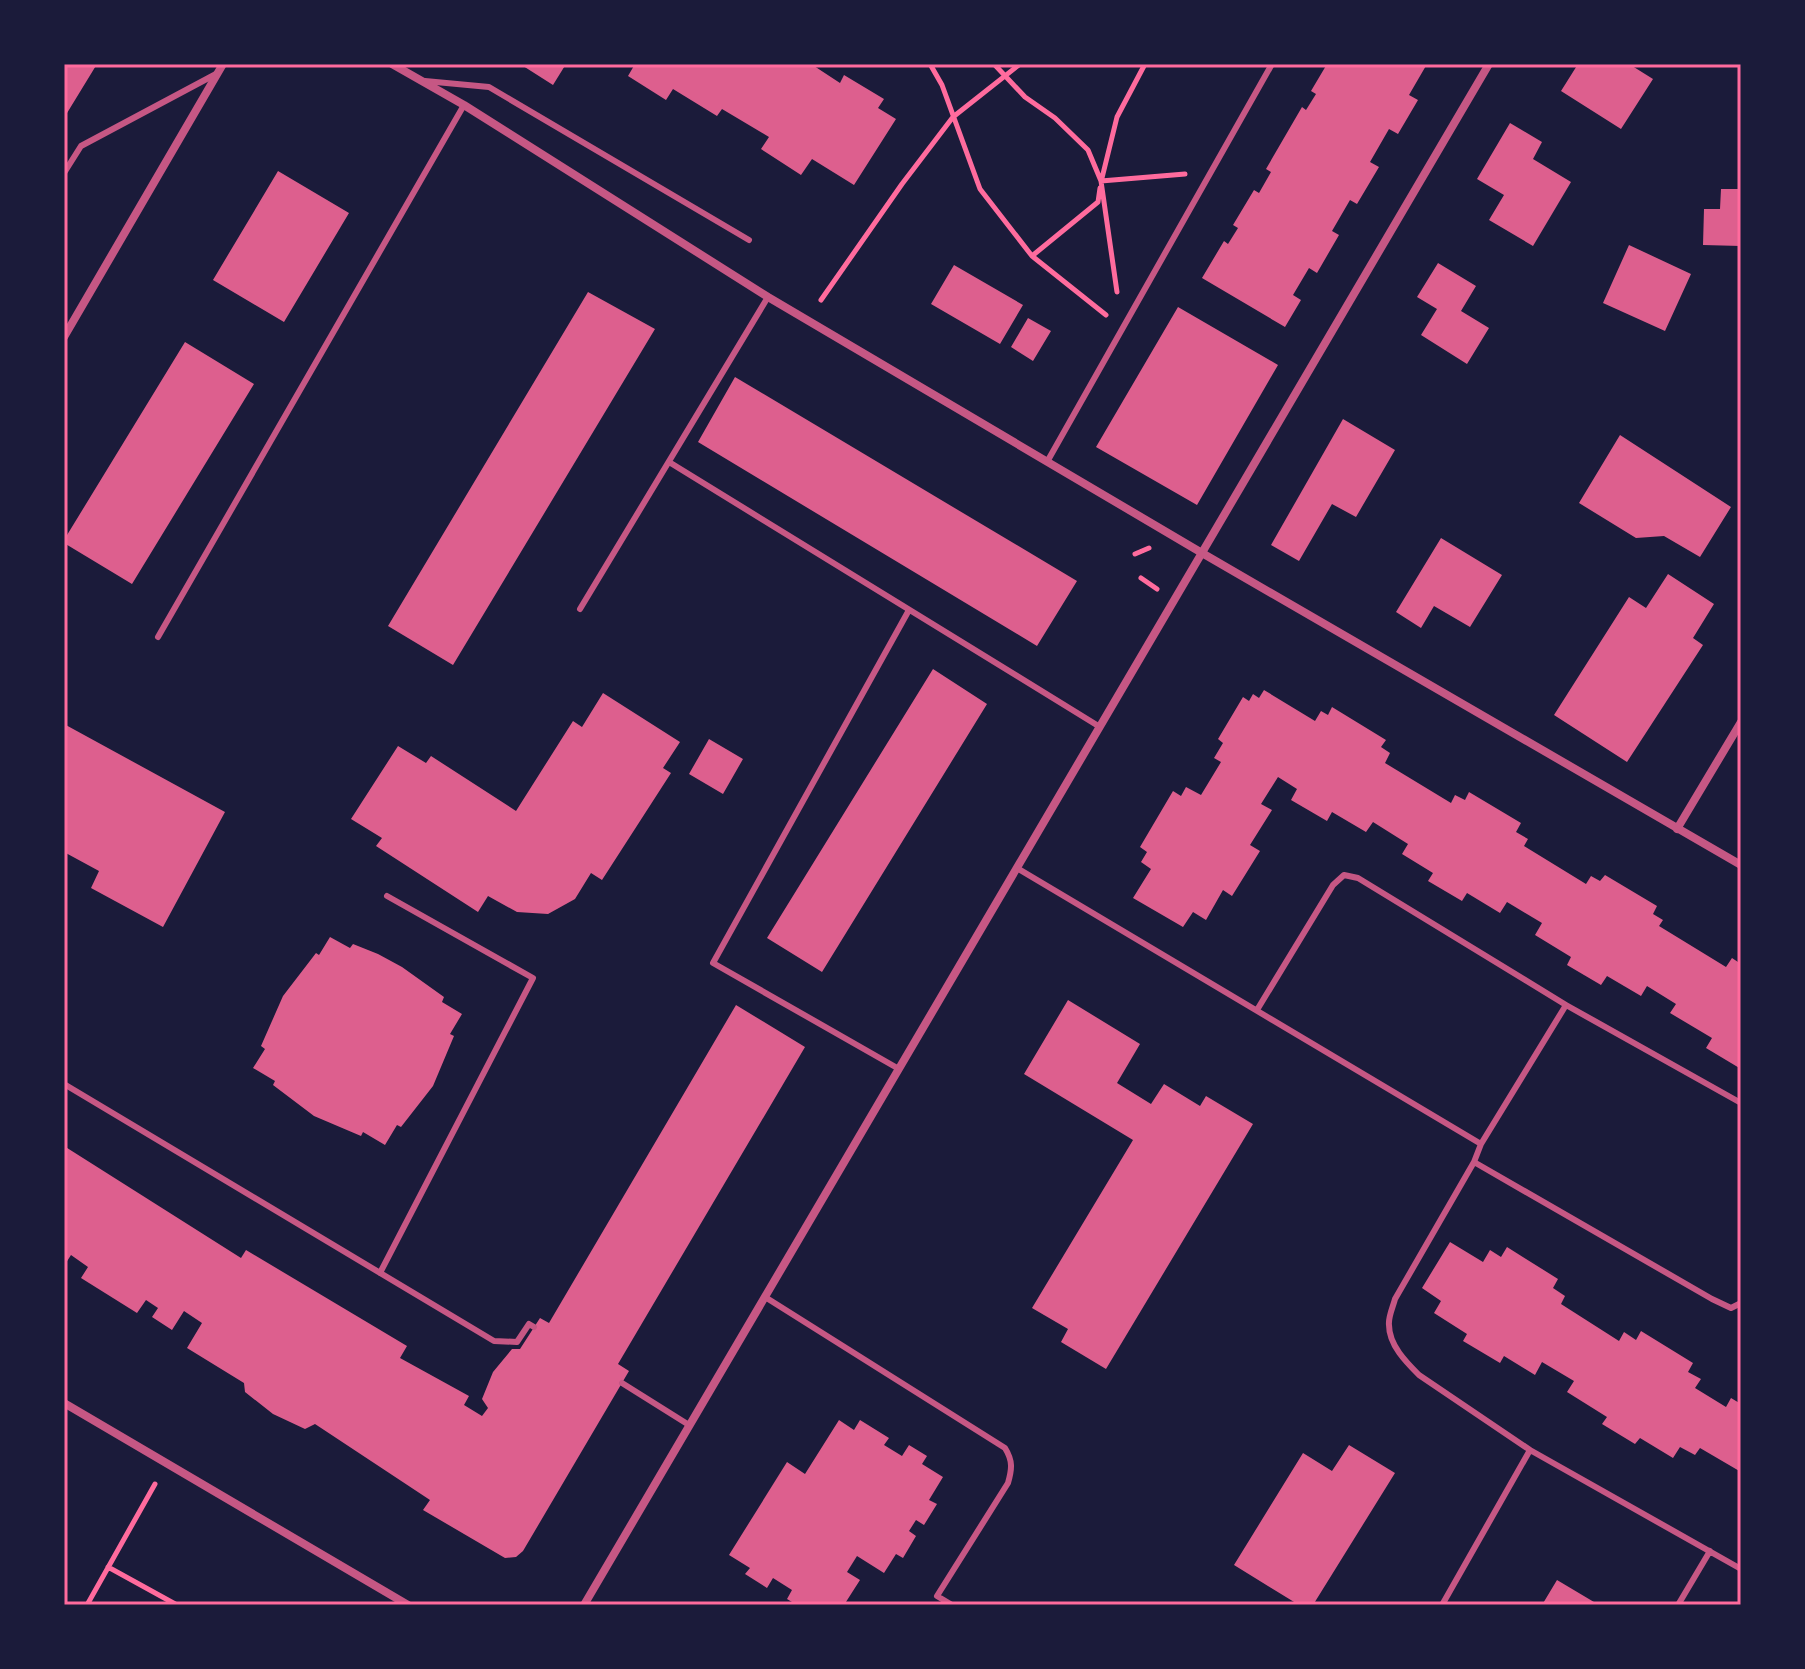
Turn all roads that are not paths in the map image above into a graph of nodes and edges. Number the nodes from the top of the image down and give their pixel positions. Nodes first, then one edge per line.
1 (223, 64) edge
2 (392, 64) edge
3 (1272, 64) edge
4 (1489, 64) edge
5 (218, 73) junction
6 (421, 81) junction
7 (464, 105) junction
8 (64, 173) edge
9 (749, 240) dead end
10 (768, 297) junction
11 (64, 337) edge
12 (669, 462) junction
13 (1047, 462) junction
14 (1202, 553) junction
15 (580, 609) dead end
16 (909, 610) junction
17 (158, 637) dead end
18 (1741, 722) edge
19 (1100, 727) junction
20 (1677, 829) junction
21 (1741, 865) edge
22 (1017, 868) junction
23 (387, 896) dead end
24 (1566, 1005) junction
25 (1257, 1010) junction
26 (899, 1069) junction
27 (64, 1084) edge
28 (1741, 1103) edge
29 (1481, 1144) junction
30 (1474, 1162) junction
31 (380, 1273) junction
32 (765, 1297) junction
33 (1741, 1303) edge
34 (534, 1327) dead end
35 (622, 1383) dead end
36 (64, 1403) edge
37 (689, 1425) junction
38 (1530, 1450) junction
39 (1710, 1551) junction
40 (1741, 1569) edge
41 (408, 1605) edge
42 (584, 1605) edge
43 (952, 1605) edge
44 (1442, 1605) edge
45 (1678, 1605) edge

1 - 5 street
2 - 6 street
3 - 13 lane
4 - 14 street
5 - 8 lane
5 - 11 street
6 - 7 street
6 - 9 lane
7 - 10 street
7 - 17 lane
10 - 12 lane
10 - 13 street
12 - 15 lane
12 - 16 lane
13 - 14 street
14 - 19 street
14 - 20 street
16 - 19 lane
16 - 26 lane
18 - 20 street
19 - 22 street
20 - 21 street
22 - 25 lane
22 - 26 street
23 - 31 lane
24 - 25 lane
24 - 28 lane
24 - 29 lane
25 - 29 lane
26 - 32 street
27 - 31 lane
29 - 30 lane
30 - 33 lane
30 - 38 lane
31 - 34 lane
32 - 37 street
32 - 43 lane
35 - 37 lane
36 - 41 street
37 - 42 street
38 - 39 lane
38 - 44 lane
39 - 40 lane
39 - 45 lane

